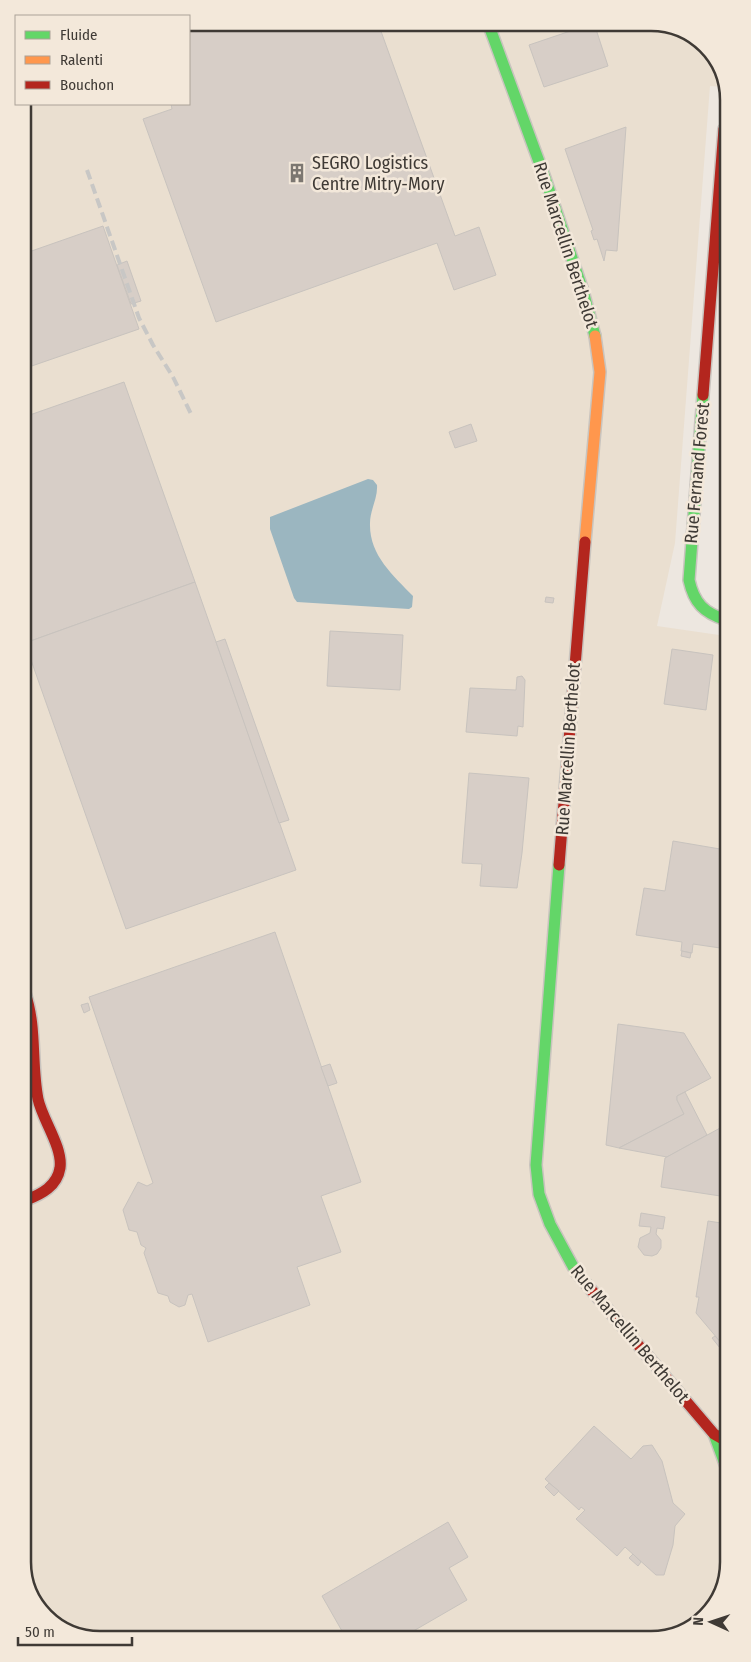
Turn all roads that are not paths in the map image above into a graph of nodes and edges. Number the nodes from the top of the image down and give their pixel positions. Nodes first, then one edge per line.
1 (491, 31) edge
2 (720, 181) edge
3 (720, 618) edge
4 (31, 1010) edge
5 (31, 1198) edge
6 (714, 1434) junction
7 (720, 1437) edge
8 (720, 1450) edge

1 - 6 street, Rue Marcellin Berthelot
2 - 3 street, Rue Fernand Forest
4 - 5 street
6 - 7 street, Rue Marcellin Berthelot
6 - 8 street, Rue Marcellin Berthelot

